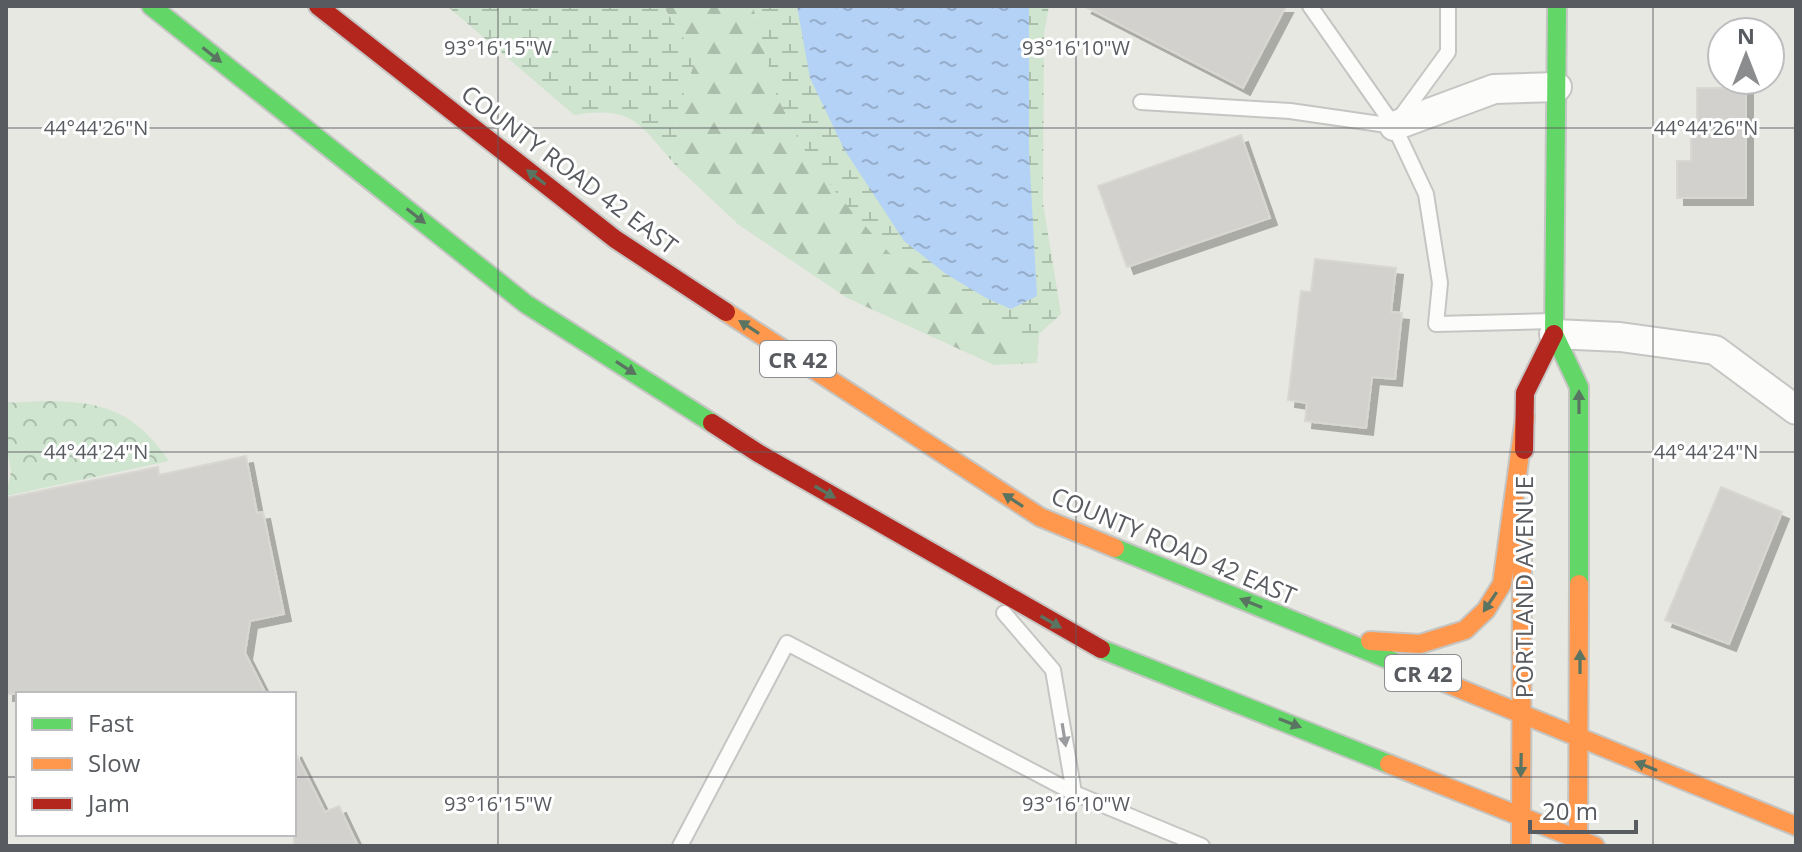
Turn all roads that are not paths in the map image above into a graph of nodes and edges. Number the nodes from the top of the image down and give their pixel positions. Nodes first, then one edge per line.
1 (151, 6) edge
2 (318, 6) edge
3 (1310, 6) edge
4 (1448, 6) edge
5 (1557, 6) edge
6 (1557, 87) junction
7 (1141, 102) dead end
8 (1394, 126) junction
9 (1554, 328) junction
10 (1796, 410) edge
11 (1525, 417) junction
12 (972, 577) junction
13 (1323, 633) junction
14 (1522, 715) junction
15 (1580, 740) junction
16 (1074, 793) junction
17 (1520, 815) junction
18 (1796, 826) edge
19 (1584, 844) edge
20 (680, 846) edge
21 (1202, 846) edge
22 (1521, 846) edge

1 -> 12 main road
13 -> 2 main road, COUNTY ROAD 42 EAST / CR 42
3 - 8 lane
4 - 8 lane
5 - 6 main road, PORTLAND AVENUE
6 - 8 street
6 - 9 main road, PORTLAND AVENUE
7 - 8 lane
8 - 9 lane
9 - 10 street
9 - 11 main road, PORTLAND AVENUE
15 -> 9 main road, PORTLAND AVENUE
11 -> 13 main road
11 - 14 main road, PORTLAND AVENUE
12 -> 16 lane
12 -> 17 main road
13 - 14 main road, COUNTY ROAD 42 EAST / CR 42
14 - 15 main road, COUNTY ROAD 42 EAST / CR 42
14 -> 17 main road, PORTLAND AVENUE
18 -> 15 main road, COUNTY ROAD 42 EAST / CR 42
15 - 19 main road, PORTLAND AVENUE
16 - 20 lane
16 - 21 lane
17 - 19 main road
17 - 22 main road, PORTLAND AVENUE

